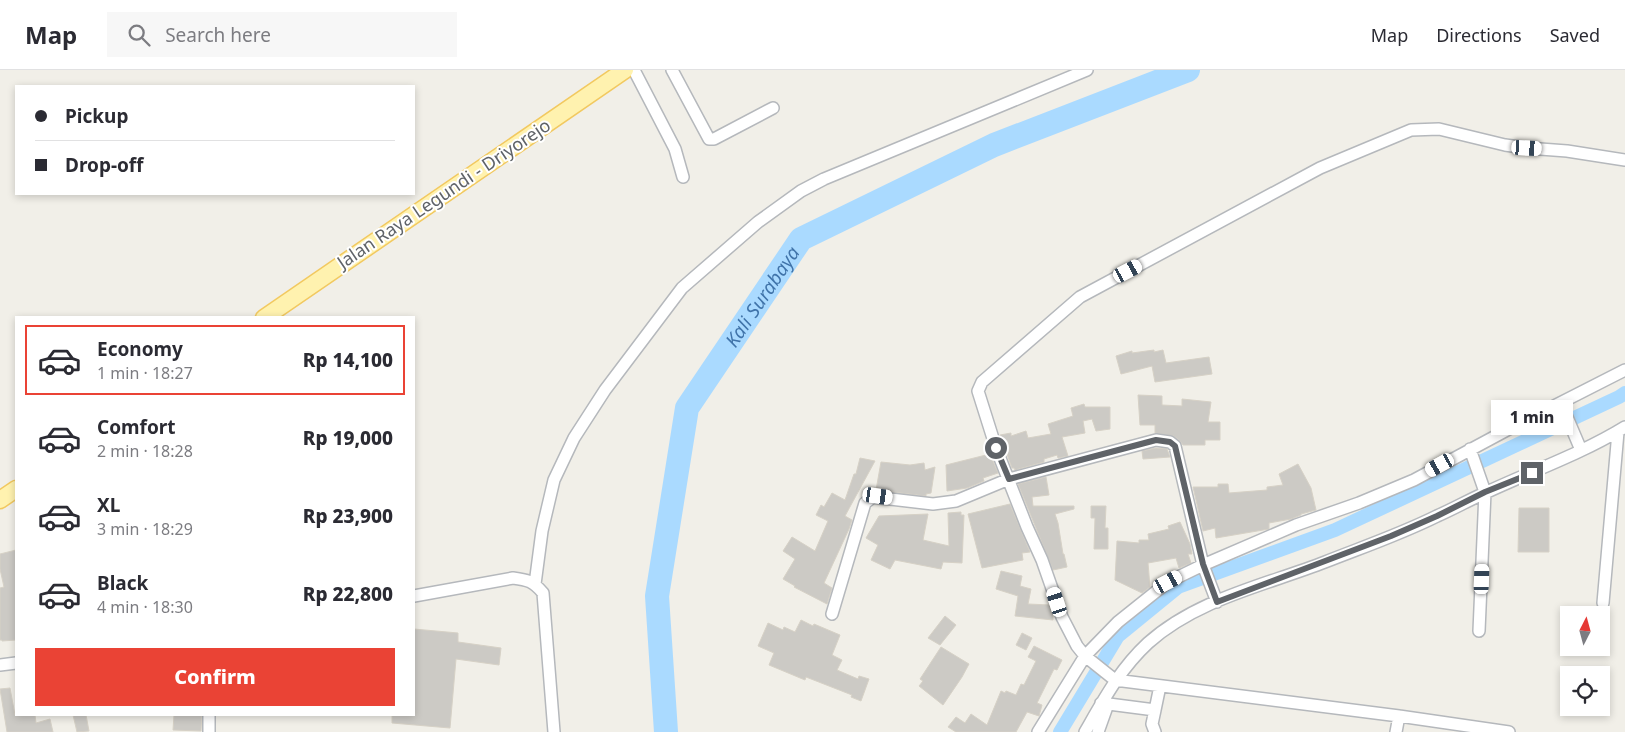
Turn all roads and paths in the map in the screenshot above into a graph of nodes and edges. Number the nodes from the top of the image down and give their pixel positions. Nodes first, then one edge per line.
1 (625, 70) edge
2 (634, 70) edge
3 (672, 70) edge
4 (1087, 70) edge
5 (773, 108) dead end
6 (1625, 160) edge
7 (683, 177) dead end
8 (267, 316) edge
9 (1625, 370) edge
10 (1561, 403) junction
11 (1621, 429) edge
12 (1579, 446) junction
13 (1472, 453) junction
14 (1009, 479) junction
15 (1484, 488) junction
16 (15, 490) edge
17 (0, 500) edge
18 (1204, 568) junction
19 (534, 584) junction
20 (415, 596) edge
21 (1216, 597) junction
22 (1603, 603) dead end
23 (832, 614) dead end
24 (1479, 631) dead end
25 (1087, 658) junction
26 (15, 663) edge
27 (0, 666) edge
28 (1112, 677) junction
29 (1160, 686) junction
30 (1105, 703) junction
31 (1155, 710) junction
32 (209, 716) edge
33 (1398, 716) junction
34 (1482, 730) edge
35 (208, 732) edge
36 (554, 732) edge
37 (1038, 732) edge
38 (1085, 732) edge
39 (1098, 732) edge
40 (1155, 732) edge
41 (1396, 732) edge
42 (1508, 732) edge

1 - 8 main road, Jalan Raya Legundi - Driyorejo
2 - 7 street
3 - 5 street
4 - 19 street
6 - 14 street
9 - 10 street
10 - 12 street
10 - 13 street
11 - 12 street
11 - 22 street
12 - 15 street
13 - 15 street
13 - 18 street
14 - 18 street
14 - 23 street
14 - 25 street
15 - 21 street
15 - 24 street
16 - 17 main road
18 - 21 street
18 - 25 street
19 - 20 street
19 - 36 street
21 - 28 street
25 - 28 street
25 - 37 street
26 - 27 street
28 - 29 street
28 - 30 street
29 - 31 street
29 - 33 street
30 - 31 street
30 - 38 street
30 - 39 street
31 - 40 street
32 - 35 street
33 - 34 street
33 - 41 street
34 - 42 street

